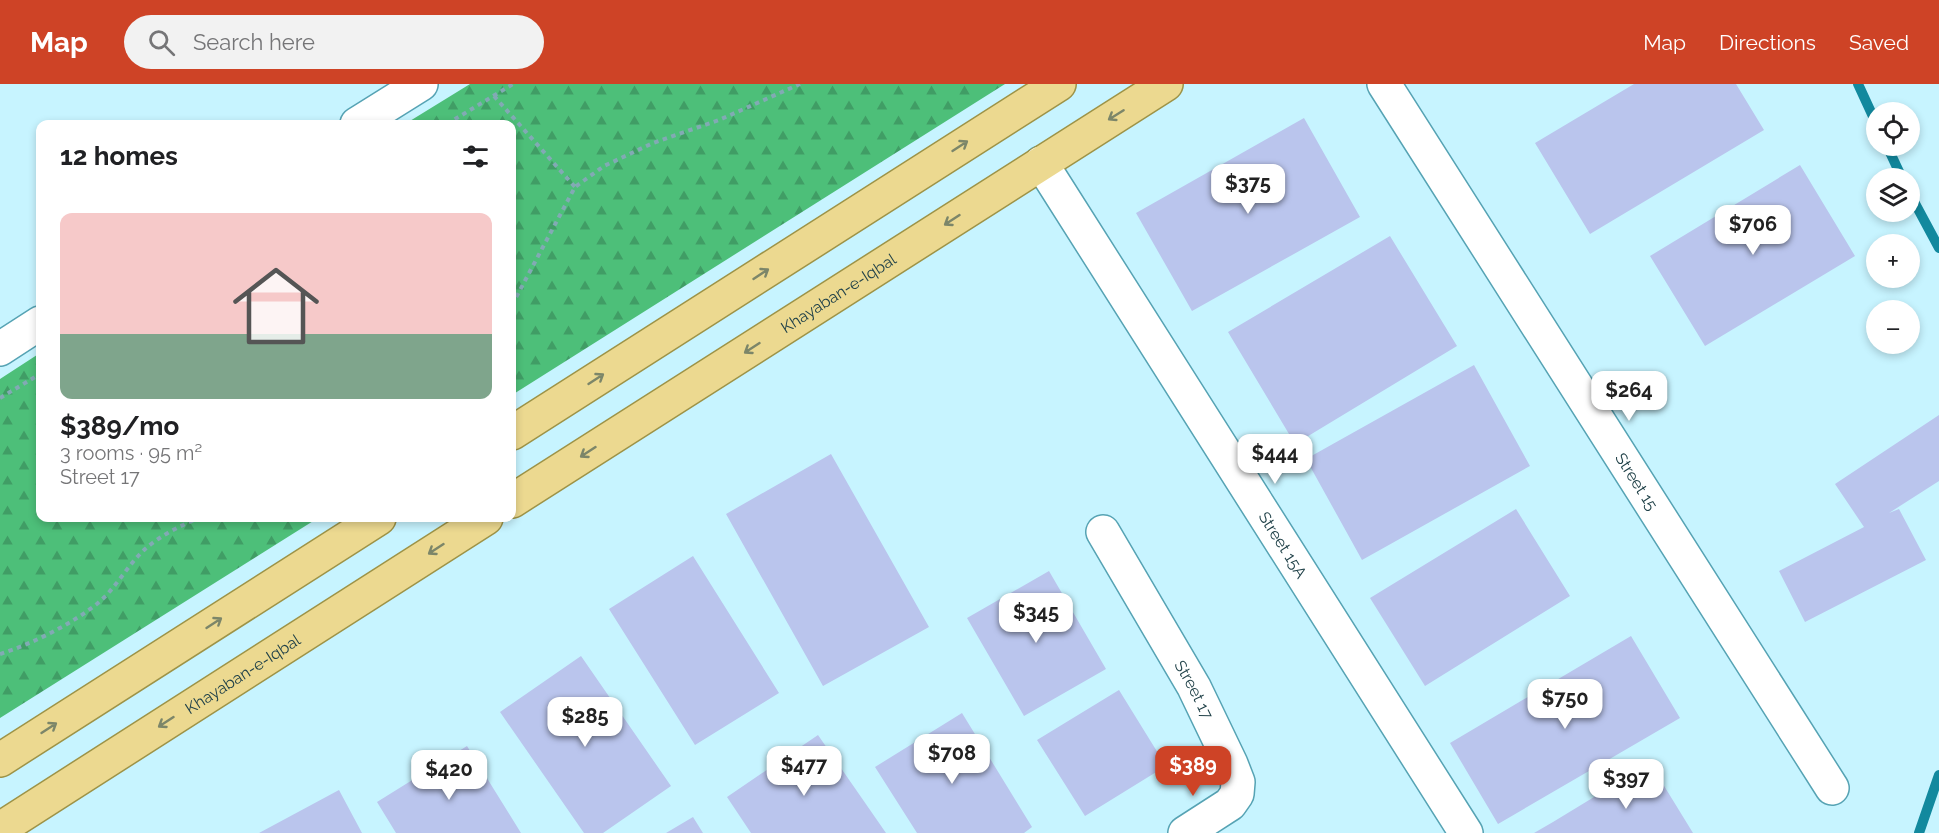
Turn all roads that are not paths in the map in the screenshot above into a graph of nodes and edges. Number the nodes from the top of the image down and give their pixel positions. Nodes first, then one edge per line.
1 (421, 84) edge
2 (1059, 84) edge
3 (1166, 84) edge
4 (1384, 84) edge
5 (363, 120) edge
6 (1041, 163) junction
7 (36, 326) edge
8 (0, 349) edge
9 (516, 430) edge
10 (516, 498) edge
11 (373, 522) edge
12 (480, 522) edge
13 (1103, 532) dead end
14 (0, 760) edge
15 (1832, 788) dead end
16 (0, 829) edge
17 (1185, 833) edge
18 (1466, 833) edge

1 - 5 street
9 -> 2 main road
3 -> 6 main road, Khayaban-e-Iqbal
4 - 15 street, Street 15
6 -> 10 main road, Khayaban-e-Iqbal
6 - 18 street, Street 15A
7 - 8 street
14 -> 11 main road
12 -> 16 main road, Khayaban-e-Iqbal
13 - 17 street, Street 17

